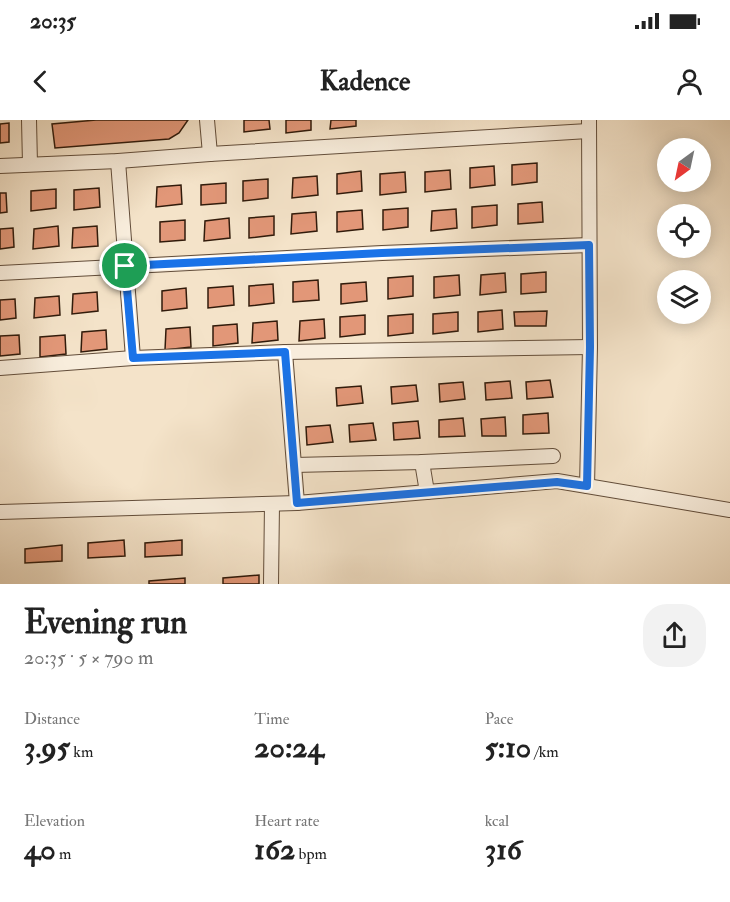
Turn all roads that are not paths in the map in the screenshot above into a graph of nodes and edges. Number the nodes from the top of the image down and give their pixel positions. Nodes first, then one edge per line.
1 (29, 120) edge
2 (207, 120) edge
3 (588, 125) edge
4 (210, 154) junction
5 (118, 161) junction
6 (30, 164) junction
7 (0, 166) edge
8 (589, 245) junction
9 (125, 266) junction
10 (0, 273) edge
11 (590, 347) junction
12 (285, 352) junction
13 (133, 358) junction
14 (0, 368) edge
15 (553, 456) dead end
16 (422, 462) junction
17 (294, 465) junction
18 (587, 486) junction
19 (427, 492) junction
20 (297, 503) junction
21 (272, 504) junction
22 (730, 510) edge
23 (0, 512) edge
24 (271, 584) edge

1 - 6 street
2 - 4 street
3 - 4 street
3 - 8 street
4 - 5 street
5 - 6 street
5 - 9 street
6 - 7 street
8 - 9 street
8 - 11 street
9 - 10 street
9 - 13 street
11 - 12 street
11 - 18 street
12 - 13 street
12 - 17 street
13 - 14 street
15 - 16 street
16 - 17 street
16 - 19 street
17 - 20 street
18 - 19 street
18 - 22 street
19 - 20 street
20 - 21 street
21 - 23 street
21 - 24 street

